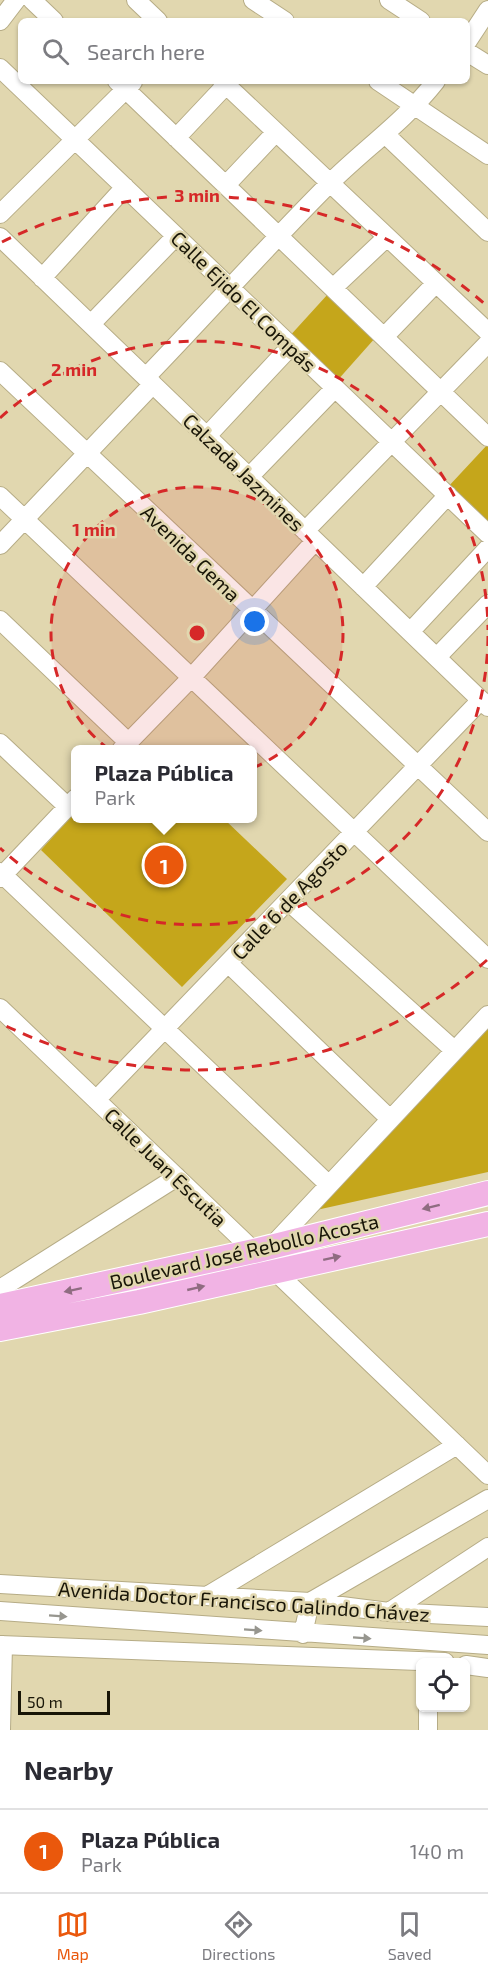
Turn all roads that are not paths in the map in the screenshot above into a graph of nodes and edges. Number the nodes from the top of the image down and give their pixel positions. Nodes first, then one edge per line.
1 (16, 0) edge
2 (32, 0) edge
3 (136, 0) edge
4 (253, 0) edge
5 (389, 0) edge
6 (488, 10) edge
7 (51, 18) edge
8 (155, 18) edge
9 (280, 18) edge
10 (416, 18) edge
11 (0, 21) edge
12 (470, 37) edge
13 (470, 54) edge
14 (488, 65) edge
15 (0, 68) edge
16 (126, 84) edge
17 (223, 84) edge
18 (225, 84) edge
19 (383, 84) edge
20 (434, 84) edge
21 (416, 106) junction
22 (276, 132) junction
23 (386, 135) junction
24 (176, 138) junction
25 (76, 141) junction
26 (488, 155) edge
27 (330, 183) junction
28 (225, 185) junction
29 (125, 188) junction
30 (0, 214) edge
31 (488, 232) edge
32 (176, 236) junction
33 (279, 236) junction
34 (0, 237) edge
35 (387, 237) junction
36 (42, 278) junction
37 (436, 283) junction
38 (231, 288) junction
39 (333, 288) junction
40 (91, 324) junction
41 (488, 332) edge
42 (384, 337) junction
43 (291, 346) junction
44 (485, 353) edge
45 (0, 371) edge
46 (149, 381) junction
47 (335, 388) junction
48 (442, 392) junction
49 (207, 436) junction
50 (488, 436) edge
51 (393, 443) junction
52 (88, 454) junction
53 (249, 477) junction
54 (448, 495) junction
55 (0, 496) edge
56 (25, 520) junction
57 (488, 534) edge
58 (310, 536) junction
59 (0, 545) edge
60 (488, 548) edge
61 (363, 587) junction
62 (488, 604) edge
63 (251, 610) junction
64 (0, 620) edge
65 (410, 632) junction
66 (437, 657) junction
67 (191, 678) junction
68 (485, 704) edge
69 (0, 743) edge
70 (123, 745) edge
71 (125, 745) edge
72 (418, 766) junction
73 (71, 801) edge
74 (71, 803) edge
75 (354, 832) junction
76 (488, 832) edge
77 (1, 876) edge
78 (288, 901) junction
79 (488, 959) edge
80 (228, 963) junction
81 (0, 1008) edge
82 (488, 1015) edge
83 (165, 1029) junction
84 (454, 1050) junction
85 (96, 1100) junction
86 (389, 1118) junction
87 (177, 1177) junction
88 (328, 1184) junction
89 (488, 1193) edge
90 (488, 1224) edge
91 (263, 1248) junction
92 (274, 1271) junction
93 (0, 1289) edge
94 (0, 1306) edge
95 (0, 1329) edge
96 (457, 1445) junction
97 (488, 1475) edge
98 (488, 1498) edge
99 (488, 1547) edge
100 (0, 1584) edge
101 (207, 1596) junction
102 (310, 1602) junction
103 (0, 1611) edge
104 (388, 1612) junction
105 (488, 1617) edge
106 (303, 1634) junction
107 (2, 1645) edge
108 (488, 1645) edge
109 (416, 1661) edge
110 (470, 1666) edge
111 (488, 1668) edge
112 (428, 1712) edge
113 (1, 1730) edge
114 (428, 1730) edge

1 - 11 street
2 - 7 street
3 - 8 street
4 - 9 street
5 - 10 street
6 - 12 street
13 - 14 street
15 - 25 street, Calle Ejido El Compás
16 - 24 street
16 - 25 street
17 - 24 street
18 - 22 street
19 - 21 street
20 - 21 street
21 - 23 street
21 - 26 street
22 - 27 street
22 - 28 street
23 - 27 street
23 - 31 street
24 - 28 street
25 - 29 street, Calle Ejido El Compás
25 - 30 street
27 - 33 street
27 - 35 street
28 - 33 street
29 - 32 street, Calle Ejido El Compás
29 - 36 street
32 - 38 street, Calle Ejido El Compás
32 - 40 street
33 - 38 street
33 - 39 street
34 - 36 street, Calzada Jazmines
35 - 37 street
35 - 39 street
36 - 40 street, Calzada Jazmines
37 - 41 street
37 - 42 street
38 - 43 street, Calle Ejido El Compás
38 - 46 street
39 - 42 street
40 - 46 street, Calzada Jazmines
42 - 48 street
43 - 47 street, Calle Ejido El Compás
43 - 49 street
44 - 48 street
45 - 52 street, Avenida Gema
46 - 49 street, Calzada Jazmines
46 - 52 street
47 - 51 street, Calle Ejido El Compás
47 - 53 street
48 - 50 street
48 - 51 street
49 - 53 street, Calzada Jazmines
51 - 54 street, Calle Ejido El Compás
51 - 58 street
52 - 56 street
52 - 63 street, Avenida Gema
53 - 58 street, Calzada Jazmines
54 - 57 street, Calle Ejido El Compás
54 - 61 street
55 - 56 street
56 - 59 street
56 - 67 street
58 - 61 street, Calzada Jazmines
58 - 63 street
60 - 65 street
61 - 65 street, Calzada Jazmines
62 - 66 street
63 - 67 street
63 - 72 street, Avenida Gema
64 - 70 street
65 - 66 street, Calzada Jazmines
66 - 68 street, Calzada Jazmines
67 - 71 street
67 - 75 street
68 - 72 street, Calle 6 de Agosto
69 - 73 street
72 - 75 street, Calle 6 de Agosto
72 - 76 street, Avenida Gema
74 - 77 street
75 - 78 street, Calle 6 de Agosto
75 - 79 street
77 - 83 street
78 - 80 street, Calle 6 de Agosto
78 - 84 street
80 - 83 street, Calle 6 de Agosto
80 - 86 street
81 - 85 street, Calle Juan Escutia
82 - 84 street
83 - 85 street, Calle 6 de Agosto
83 - 88 street
84 - 86 street
85 - 87 street, Calle Juan Escutia
86 - 88 street
87 - 91 street, Calle Juan Escutia
87 - 93 street
88 - 91 street
89 -> 91 main road, Boulevard José Rebollo Acosta
92 -> 90 main road, Boulevard José Rebollo Acosta
91 - 92 street, Calle Juan Escutia
91 -> 94 main road, Boulevard José Rebollo Acosta
95 -> 92 main road, Boulevard José Rebollo Acosta
92 - 96 street, Calle Juan Escutia
96 - 97 street, Calle Juan Escutia
96 - 101 street
98 - 102 street
99 - 104 street
100 - 101 street, Avenida Doctor Francisco Galindo Chávez
101 - 102 street, Avenida Doctor Francisco Galindo Chávez
102 - 104 street, Avenida Doctor Francisco Galindo Chávez
102 - 106 street
103 -> 106 street, Avenida Doctor Francisco Galindo Chávez
104 - 105 street, Avenida Doctor Francisco Galindo Chávez
106 -> 108 street, Avenida Doctor Francisco Galindo Chávez
107 - 109 street
107 - 113 street
110 - 111 street
112 - 114 street

